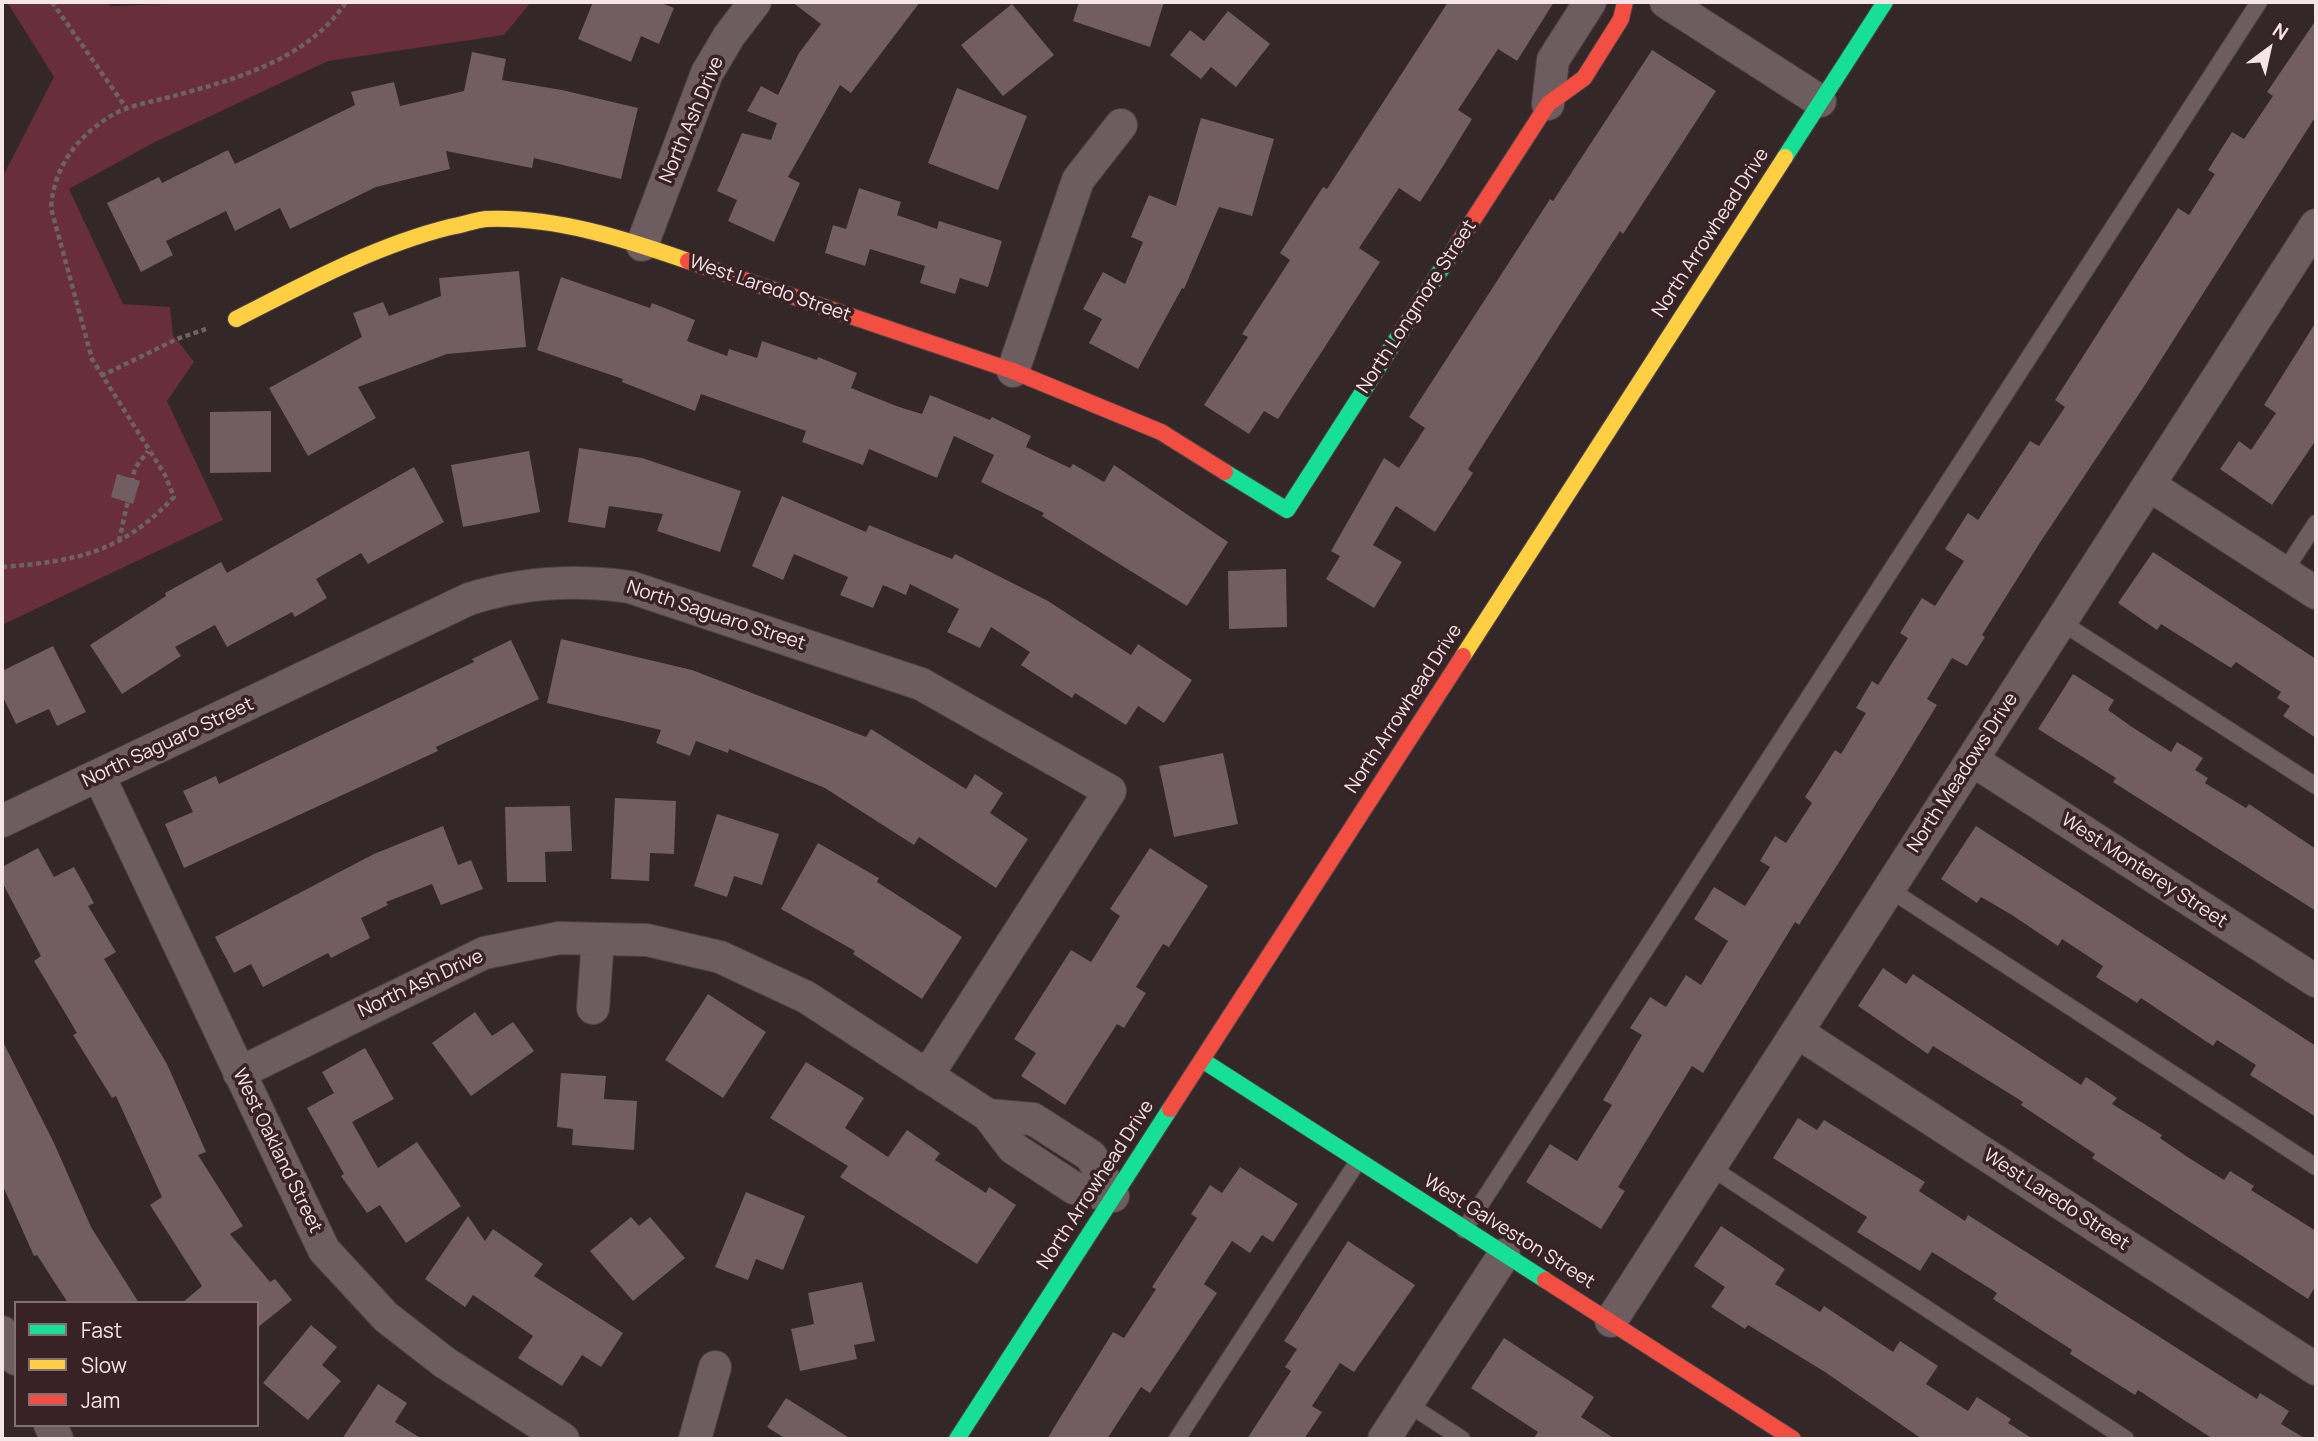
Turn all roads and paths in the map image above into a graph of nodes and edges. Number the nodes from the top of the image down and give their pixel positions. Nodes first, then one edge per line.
1 (52, 2) edge
2 (346, 2) edge
3 (755, 2) edge
4 (1590, 2) edge
5 (1625, 2) edge
6 (1666, 2) edge
7 (1885, 2) edge
8 (2259, 2) edge
9 (1820, 101) junction
10 (1548, 104) junction
11 (127, 109) junction
12 (1121, 125) dead end
13 (2316, 225) edge
14 (642, 245) junction
15 (236, 319) joint
16 (1013, 371) junction
17 (101, 376) junction
18 (148, 451) junction
19 (2149, 485) junction
20 (1287, 510) joint
21 (2316, 523) edge
22 (119, 541) junction
23 (2, 567) edge
24 (2284, 572) junction
25 (2316, 593) edge
26 (2061, 622) junction
27 (1972, 760) junction
28 (100, 776) junction
29 (2316, 786) edge
30 (2, 821) edge
31 (1889, 889) junction
32 (598, 939) junction
33 (2316, 981) edge
34 (593, 1008) dead end
35 (1797, 1032) junction
36 (1202, 1060) junction
37 (239, 1073) junction
38 (927, 1076) junction
39 (1358, 1161) junction
40 (1710, 1167) junction
41 (2316, 1167) edge
42 (1113, 1196) junction
43 (1464, 1230) junction
44 (1504, 1255) junction
45 (1611, 1321) junction
46 (2, 1332) edge
47 (14, 1355) edge
48 (715, 1367) dead end
49 (2316, 1369) edge
50 (1408, 1404) junction
51 (563, 1439) edge
52 (695, 1439) edge
53 (957, 1439) edge
54 (1177, 1439) edge
55 (1384, 1439) edge
56 (1462, 1439) edge
57 (1793, 1439) edge
58 (2126, 1439) edge

1 - 11 path
2 - 11 path
3 - 14 street, North Ash Drive
4 - 10 street, North Longmore Street
5 - 10 street, North Longmore Street
6 - 9 street
7 - 9 street, North Arrowhead Drive
8 - 43 lane
9 - 36 street, North Arrowhead Drive
10 - 20 street, North Longmore Street
11 - 17 path
12 - 16 street
13 - 19 street, North Meadows Drive
14 - 15 street, West Laredo Street
14 - 16 street, West Laredo Street
15 - 17 path
16 - 20 street, West Laredo Street
17 - 18 path
18 - 22 path
18 - 22 path
19 - 24 street
19 - 26 street, North Meadows Drive
21 - 24 lane
22 - 23 path
24 - 25 street
26 - 27 street, North Meadows Drive
26 - 29 lane
27 - 31 street, North Meadows Drive
27 - 33 street, West Monterey Street
28 - 30 street, North Saguaro Street
28 - 37 street, West Oakland Street
28 - 38 street, North Saguaro Street
31 - 35 street, North Meadows Drive
31 - 41 lane
32 - 34 street
32 - 37 street, North Ash Drive
32 - 38 street, North Ash Drive
35 - 40 street, North Meadows Drive
35 - 49 street, West Laredo Street
36 - 39 street, West Galveston Street
36 - 42 street, North Arrowhead Drive
37 - 51 street, West Oakland Street
38 - 42 street, North Ash Drive
39 - 43 street, West Galveston Street
39 - 54 lane
40 - 45 street, North Meadows Drive
40 - 58 lane
42 - 53 street, North Arrowhead Drive
43 - 44 street, West Galveston Street
44 - 45 street, West Galveston Street
44 - 50 street
45 - 57 street, West Galveston Street
46 - 47 street
48 - 52 street
50 - 55 street
50 - 56 lane

